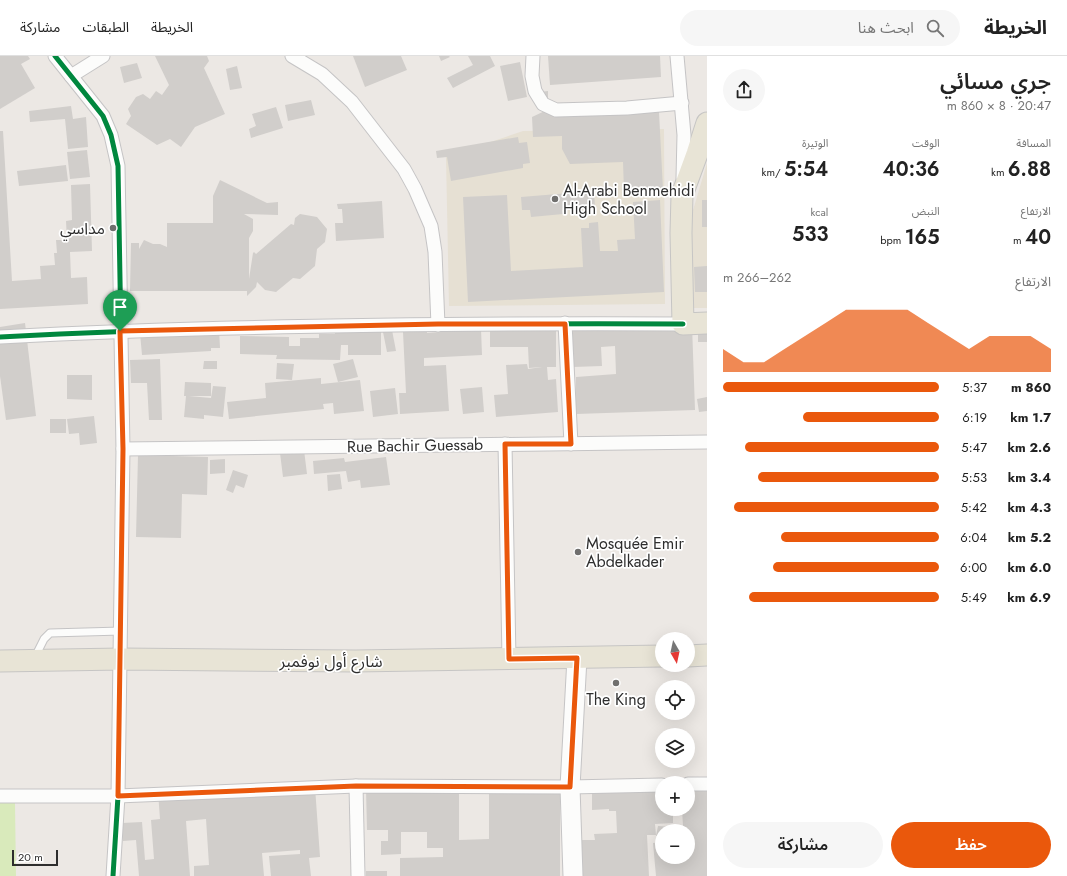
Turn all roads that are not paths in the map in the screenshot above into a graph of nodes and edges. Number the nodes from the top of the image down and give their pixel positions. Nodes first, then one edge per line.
1 (55, 56) edge
2 (104, 56) edge
3 (292, 56) edge
4 (533, 56) edge
5 (677, 56) edge
6 (71, 76) junction
7 (682, 103) junction
8 (707, 122) edge
9 (682, 195) junction
10 (707, 323) edge
11 (438, 324) junction
12 (565, 324) junction
13 (683, 324) junction
14 (120, 331) junction
15 (0, 337) edge
16 (707, 442) edge
17 (505, 444) junction
18 (571, 444) junction
19 (123, 449) junction
20 (121, 631) junction
21 (707, 655) edge
22 (655, 656) edge
23 (695, 656) edge
24 (577, 658) junction
25 (121, 659) junction
26 (509, 659) junction
27 (0, 661) edge
28 (33, 661) junction
29 (695, 784) edge
30 (707, 784) edge
31 (655, 785) edge
32 (356, 786) junction
33 (570, 787) junction
34 (0, 796) edge
35 (118, 796) junction
36 (113, 876) edge
37 (358, 876) edge
38 (573, 876) edge

1 - 6 street
2 - 6 street
3 - 11 street
4 - 7 street
5 - 7 street
6 - 14 street
7 - 9 street
8 - 9 main road
9 - 13 main road
10 - 13 main road
11 - 12 street
11 - 14 street
12 - 13 street
12 - 18 street
14 - 15 street
14 - 19 street
16 - 18 street, Rue Bachir Guessab
17 - 18 street, Rue Bachir Guessab
17 - 19 street, Rue Bachir Guessab
17 - 26 street
19 - 20 street
20 - 25 street
20 - 28 lane
21 - 23 main road
22 - 24 main road, شارع أول نوفمبر
24 - 26 main road, شارع أول نوفمبر
24 - 33 main road
25 - 26 main road, شارع أول نوفمبر
25 - 28 main road, شارع أول نوفمبر
25 - 35 street
27 - 28 main road, شارع أول نوفمبر
29 - 30 street
31 - 33 street
32 - 33 street
32 - 35 street
32 - 37 street
33 - 38 main road
34 - 35 street
35 - 36 street

